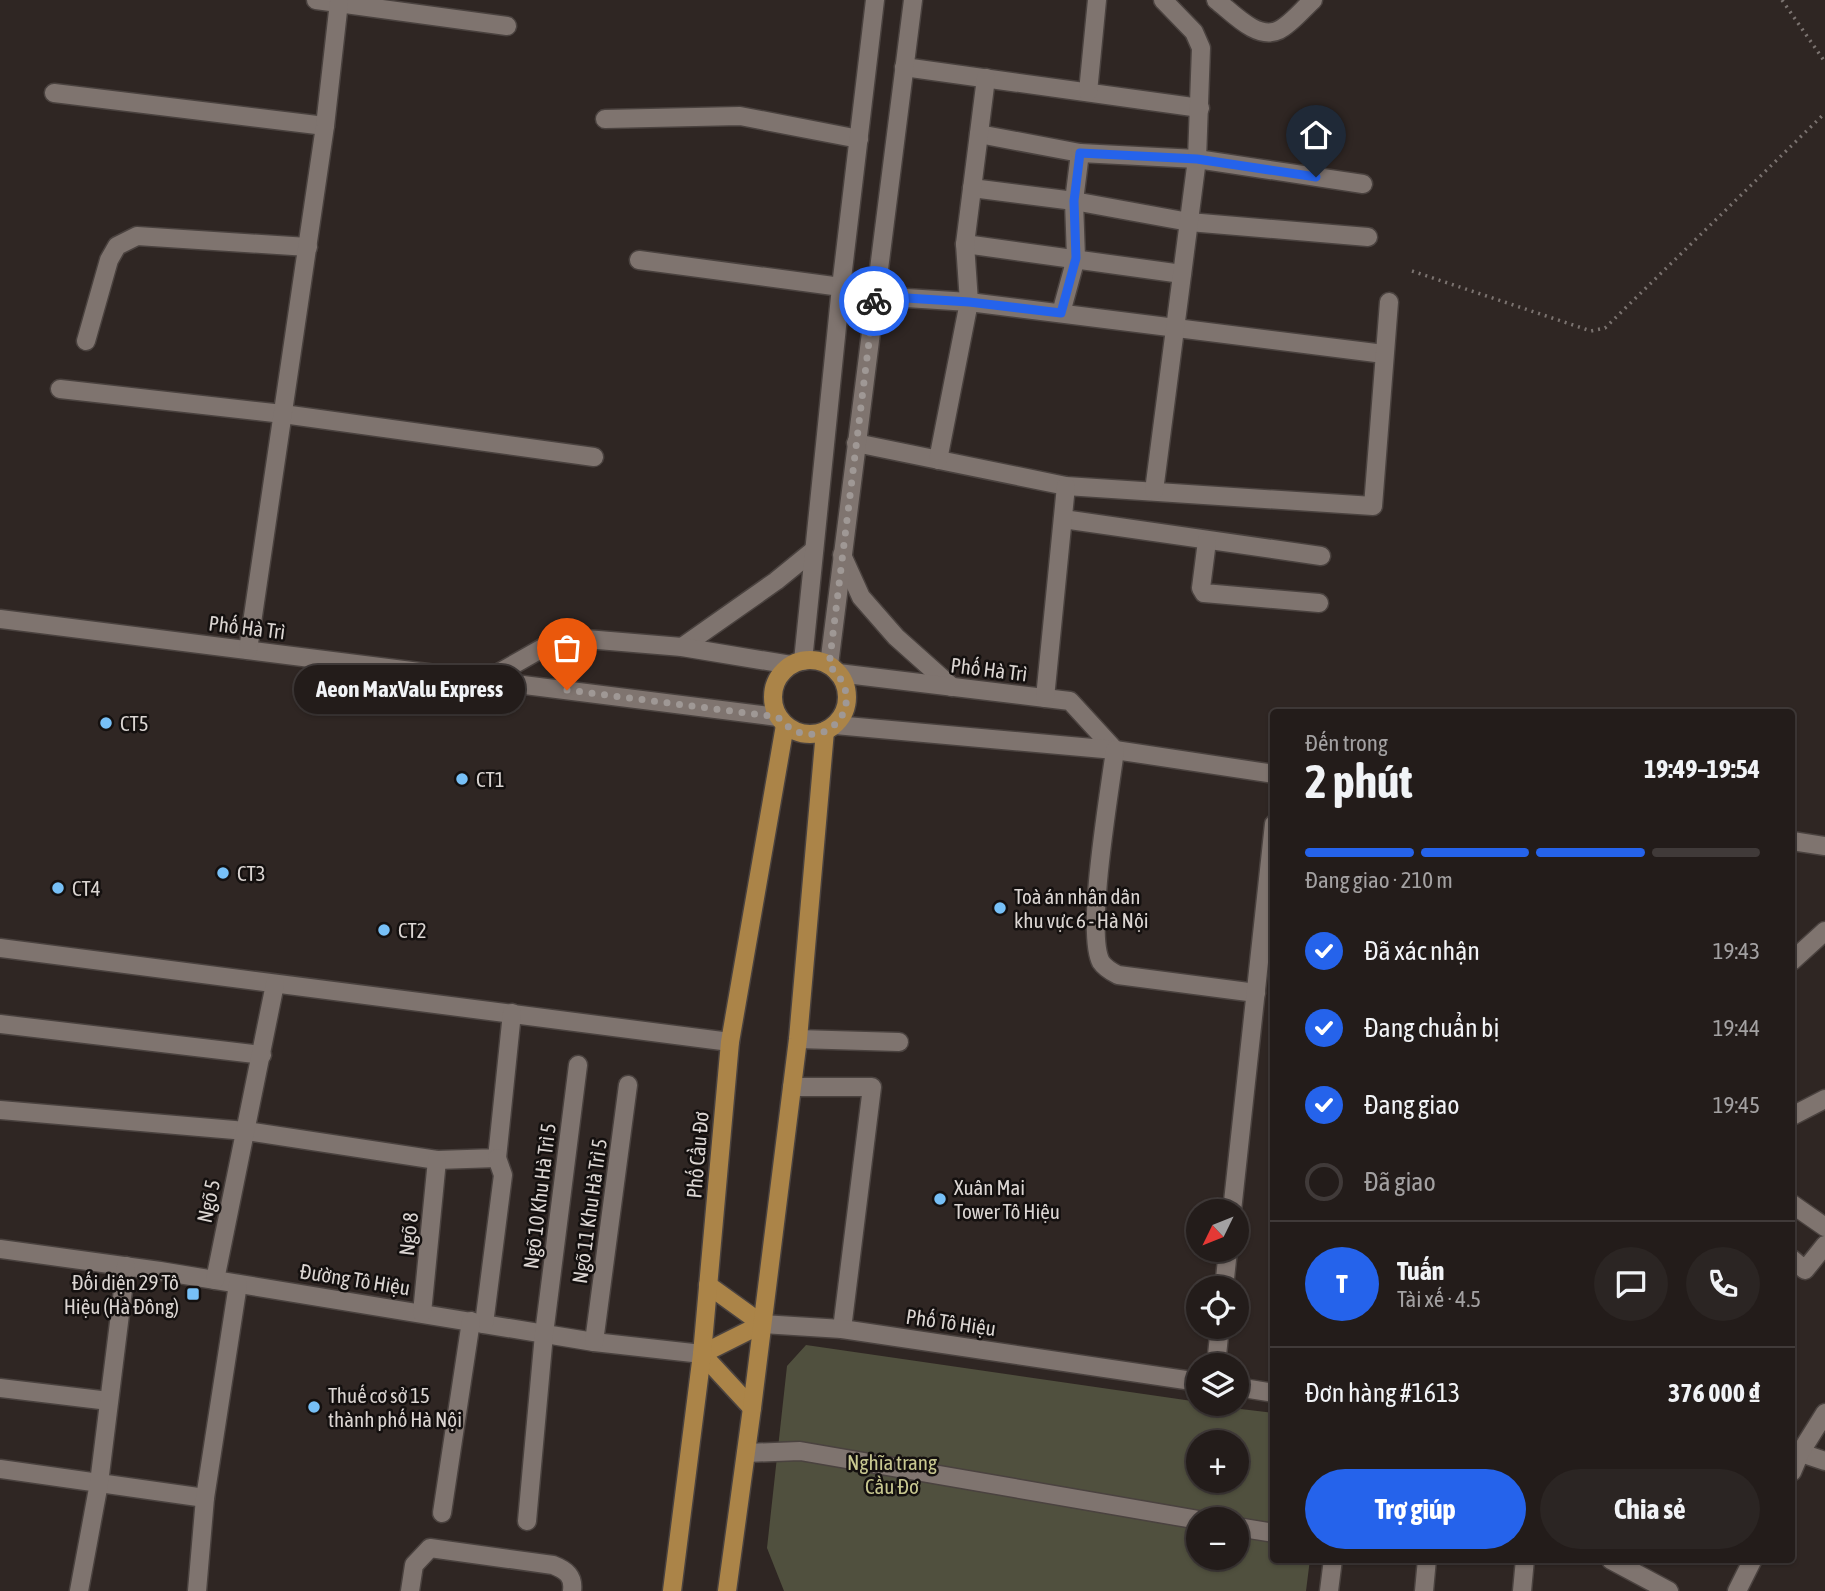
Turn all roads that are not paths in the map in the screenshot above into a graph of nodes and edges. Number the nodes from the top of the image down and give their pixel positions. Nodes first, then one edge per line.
1 (316, 0) edge
2 (875, 0) edge
3 (914, 0) edge
4 (1097, 0) edge
5 (1163, 0) edge
6 (1216, 0) edge
7 (1313, 0) edge
8 (339, 2) junction
9 (507, 26) dead end
10 (904, 67) junction
11 (986, 78) junction
12 (1088, 92) junction
13 (54, 93) dead end
14 (1200, 108) junction
15 (605, 119) dead end
16 (325, 126) junction
17 (979, 134) junction
18 (859, 139) junction
19 (1080, 153) junction
20 (1197, 159) junction
21 (1363, 184) dead end
22 (972, 188) junction
23 (1074, 201) junction
24 (1189, 222) junction
25 (1368, 237) dead end
26 (965, 244) junction
27 (307, 247) junction
28 (1076, 258) junction
29 (639, 260) dead end
30 (1182, 274) junction
31 (841, 287) junction
32 (875, 296) junction
33 (969, 302) junction
34 (1388, 302) dead end
35 (1061, 313) junction
36 (1176, 329) junction
37 (86, 341) dead end
38 (1384, 354) junction
39 (60, 389) dead end
40 (283, 414) junction
41 (856, 443) junction
42 (594, 457) dead end
43 (938, 460) junction
44 (1066, 486) junction
45 (1154, 491) junction
46 (1063, 519) junction
47 (1207, 541) junction
48 (814, 550) junction
49 (842, 555) junction
50 (1321, 556) dead end
51 (1319, 603) dead end
52 (0, 620) edge
53 (682, 647) junction
54 (248, 650) junction
55 (797, 663) junction
56 (833, 669) junction
57 (488, 679) junction
58 (952, 687) junction
59 (1045, 698) junction
60 (781, 721) junction
61 (830, 728) junction
62 (1115, 750) junction
63 (1270, 773) edge
64 (1795, 841) edge
65 (1825, 845) edge
66 (1270, 862) edge
67 (1825, 931) edge
68 (0, 947) edge
69 (1795, 958) edge
70 (275, 984) junction
71 (1256, 993) junction
72 (512, 1013) junction
73 (0, 1024) edge
74 (798, 1039) junction
75 (730, 1042) junction
76 (899, 1042) dead end
77 (262, 1055) junction
78 (578, 1065) dead end
79 (628, 1086) dead end
80 (792, 1087) junction
81 (1825, 1099) edge
82 (0, 1110) edge
83 (1795, 1114) edge
84 (246, 1131) junction
85 (497, 1158) junction
86 (437, 1160) junction
87 (1233, 1199) edge
88 (1795, 1206) edge
89 (1825, 1227) edge
90 (1825, 1245) edge
91 (0, 1249) edge
92 (1795, 1262) edge
93 (126, 1266) junction
94 (215, 1280) junction
95 (238, 1284) junction
96 (708, 1285) junction
97 (422, 1312) junction
98 (477, 1322) junction
99 (762, 1324) junction
100 (842, 1329) junction
101 (544, 1334) junction
102 (594, 1342) junction
103 (702, 1354) junction
104 (1186, 1380) edge
105 (0, 1388) edge
106 (1249, 1389) edge
107 (1270, 1392) edge
108 (109, 1401) junction
109 (752, 1408) junction
110 (1825, 1413) edge
111 (1796, 1452) edge
112 (746, 1453) junction
113 (1825, 1461) edge
114 (0, 1469) edge
115 (99, 1483) junction
116 (205, 1498) junction
117 (443, 1513) dead end
118 (1186, 1518) edge
119 (527, 1521) dead end
120 (1249, 1529) edge
121 (1270, 1532) edge
122 (1332, 1563) edge
123 (1427, 1563) edge
124 (1525, 1563) edge
125 (1616, 1563) edge
126 (1751, 1563) edge
127 (1664, 1590) edge
128 (79, 1591) edge
129 (197, 1591) edge
130 (410, 1591) edge
131 (572, 1591) edge
132 (672, 1591) edge
133 (727, 1591) edge
134 (1329, 1591) edge
135 (1424, 1591) edge
136 (1522, 1591) edge
137 (1738, 1591) edge

1 - 8 street
2 - 18 street
3 - 10 street
4 - 12 street
5 - 14 street
6 - 7 street
8 - 9 street
8 - 16 street
10 - 11 street
10 - 32 street
11 - 12 street
11 - 17 street
12 - 14 street
13 - 16 street
14 - 20 street
15 - 18 street
16 - 27 street
17 - 19 street
17 - 22 street
18 - 31 street
19 - 20 street
19 - 23 street
20 - 21 street
20 - 24 street
22 - 23 street
22 - 26 street
23 - 24 street
23 - 28 street
24 - 25 street
24 - 30 street
26 - 28 street
26 - 33 street
27 - 37 street
27 - 40 street
28 - 30 street
28 - 35 street
29 - 31 street
30 - 36 street
31 - 32 street
31 - 48 street
32 - 33 street
32 - 41 street
33 - 35 street
33 - 43 street
34 - 38 street
35 - 36 street
36 - 38 street
36 - 45 street
38 - 45 street
39 - 40 street
40 - 42 street
40 - 54 street
41 - 43 street
41 - 49 street
43 - 44 street
44 - 45 street
44 - 46 street
46 - 47 street
46 - 59 street
47 - 50 street
47 - 51 street
48 - 53 street
48 - 55 street
49 - 56 street
49 - 58 street
52 - 54 street, Phố Hà Trì
53 - 55 street
53 - 57 street
54 - 57 street, Phố Hà Trì
55 - 56 main road
55 - 60 main road
56 - 58 street, Phố Hà Trì
56 - 61 main road
57 - 60 street, Phố Hà Trì
58 - 59 street, Phố Hà Trì
59 - 62 street, Phố Hà Trì
60 - 61 main road
60 - 75 main road, Phố Cầu Đơ
61 - 62 street
61 - 74 main road
62 - 63 street
62 - 71 street
64 - 65 street
66 - 71 street
67 - 69 street
68 - 70 street
70 - 72 street
70 - 77 street, Ngõ 5
71 - 87 street
72 - 75 street
72 - 85 street
73 - 77 street
74 - 76 street
74 - 80 main road
75 - 96 main road, Phố Cầu Đơ
77 - 84 street, Ngõ 5
78 - 101 street, Ngõ 10 Khu Hà Trì 5
79 - 102 street, Ngõ 11 Khu Hà Trì 5
80 - 99 main road
80 - 100 street
81 - 83 street
82 - 84 street
84 - 86 street
84 - 94 street, Ngõ 5
85 - 86 street
85 - 98 street
86 - 97 street, Ngõ 8
88 - 89 street
90 - 92 street
91 - 93 street, Đường Tô Hiệu
93 - 94 street, Đường Tô Hiệu
93 - 108 street
94 - 95 street, Đường Tô Hiệu
95 - 97 street, Đường Tô Hiệu
95 - 116 street
96 - 99 main road
96 - 103 main road, Phố Cầu Đơ
97 - 98 street, Đường Tô Hiệu
98 - 101 street, Đường Tô Hiệu
98 - 117 street
99 - 100 street, Phố Tô Hiệu
99 - 103 main road
99 - 109 main road
100 - 104 street, Phố Tô Hiệu
101 - 102 street, Đường Tô Hiệu
101 - 119 street, Ngõ 10 Khu Hà Trì 5
102 - 103 street, Đường Tô Hiệu
103 - 109 main road
103 - 132 main road, Phố Cầu Đơ
105 - 108 street
106 - 107 street
108 - 115 street
109 - 112 main road
110 - 111 street
111 - 113 street
112 - 118 street
112 - 133 main road
114 - 115 street
115 - 116 street
115 - 128 street
116 - 129 street
120 - 121 street
122 - 134 street
123 - 135 street
124 - 136 street
125 - 127 street
126 - 137 street
130 - 131 street

